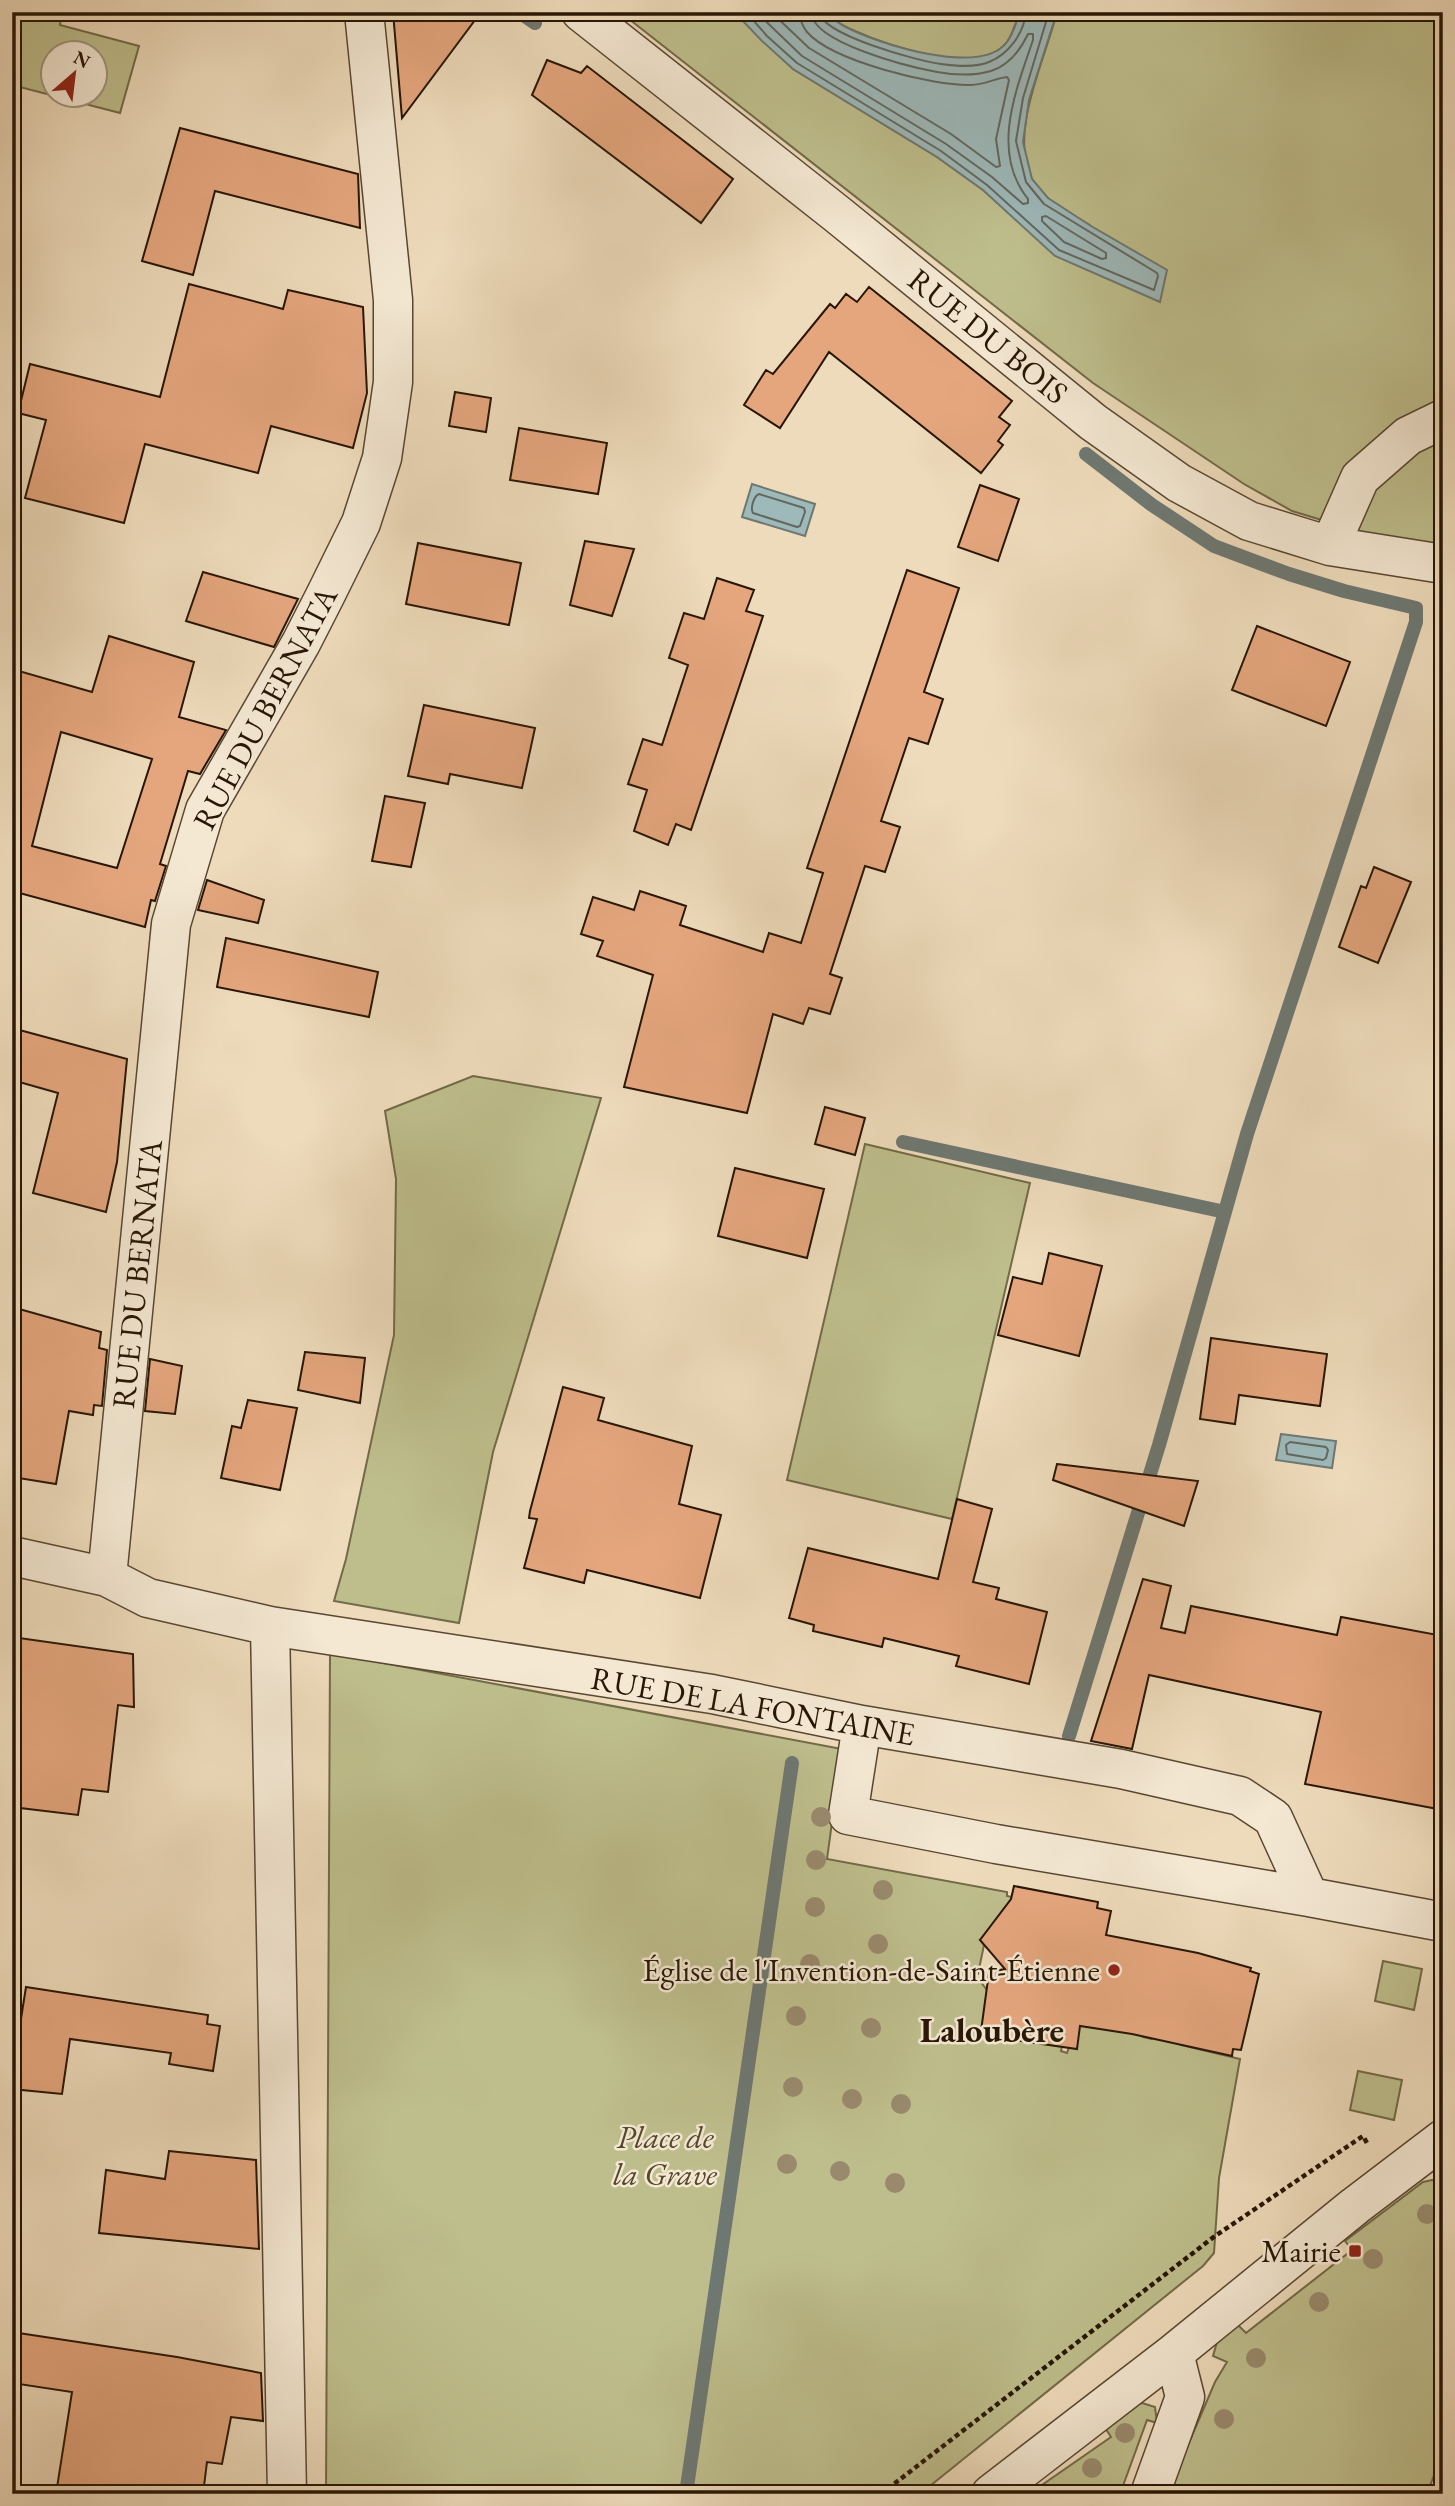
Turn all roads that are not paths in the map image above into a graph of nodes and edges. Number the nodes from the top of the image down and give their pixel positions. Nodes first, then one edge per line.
1 (364, 12) edge
2 (581, 12) edge
3 (1443, 419) edge
4 (1330, 546) junction
5 (1443, 564) edge
6 (12, 1556) edge
7 (107, 1577) junction
8 (270, 1626) junction
9 (862, 1725) junction
10 (1309, 1896) junction
11 (1443, 1922) edge
12 (1443, 2139) edge
13 (1174, 2353) junction
14 (287, 2494) edge
15 (991, 2494) edge
16 (1150, 2494) edge

1 - 7 street, RUE DU BERNATA
2 - 4 street, RUE DU BOIS
3 - 4 street
4 - 5 street, RUE DU BOIS
6 - 7 street, RUE DE LA FONTAINE
7 - 8 street, RUE DE LA FONTAINE
8 - 9 street, RUE DE LA FONTAINE
8 - 14 street
9 - 10 street, RUE DE LA FONTAINE
9 - 10 street
10 - 11 street
12 - 13 street
13 - 15 street
13 - 16 street

